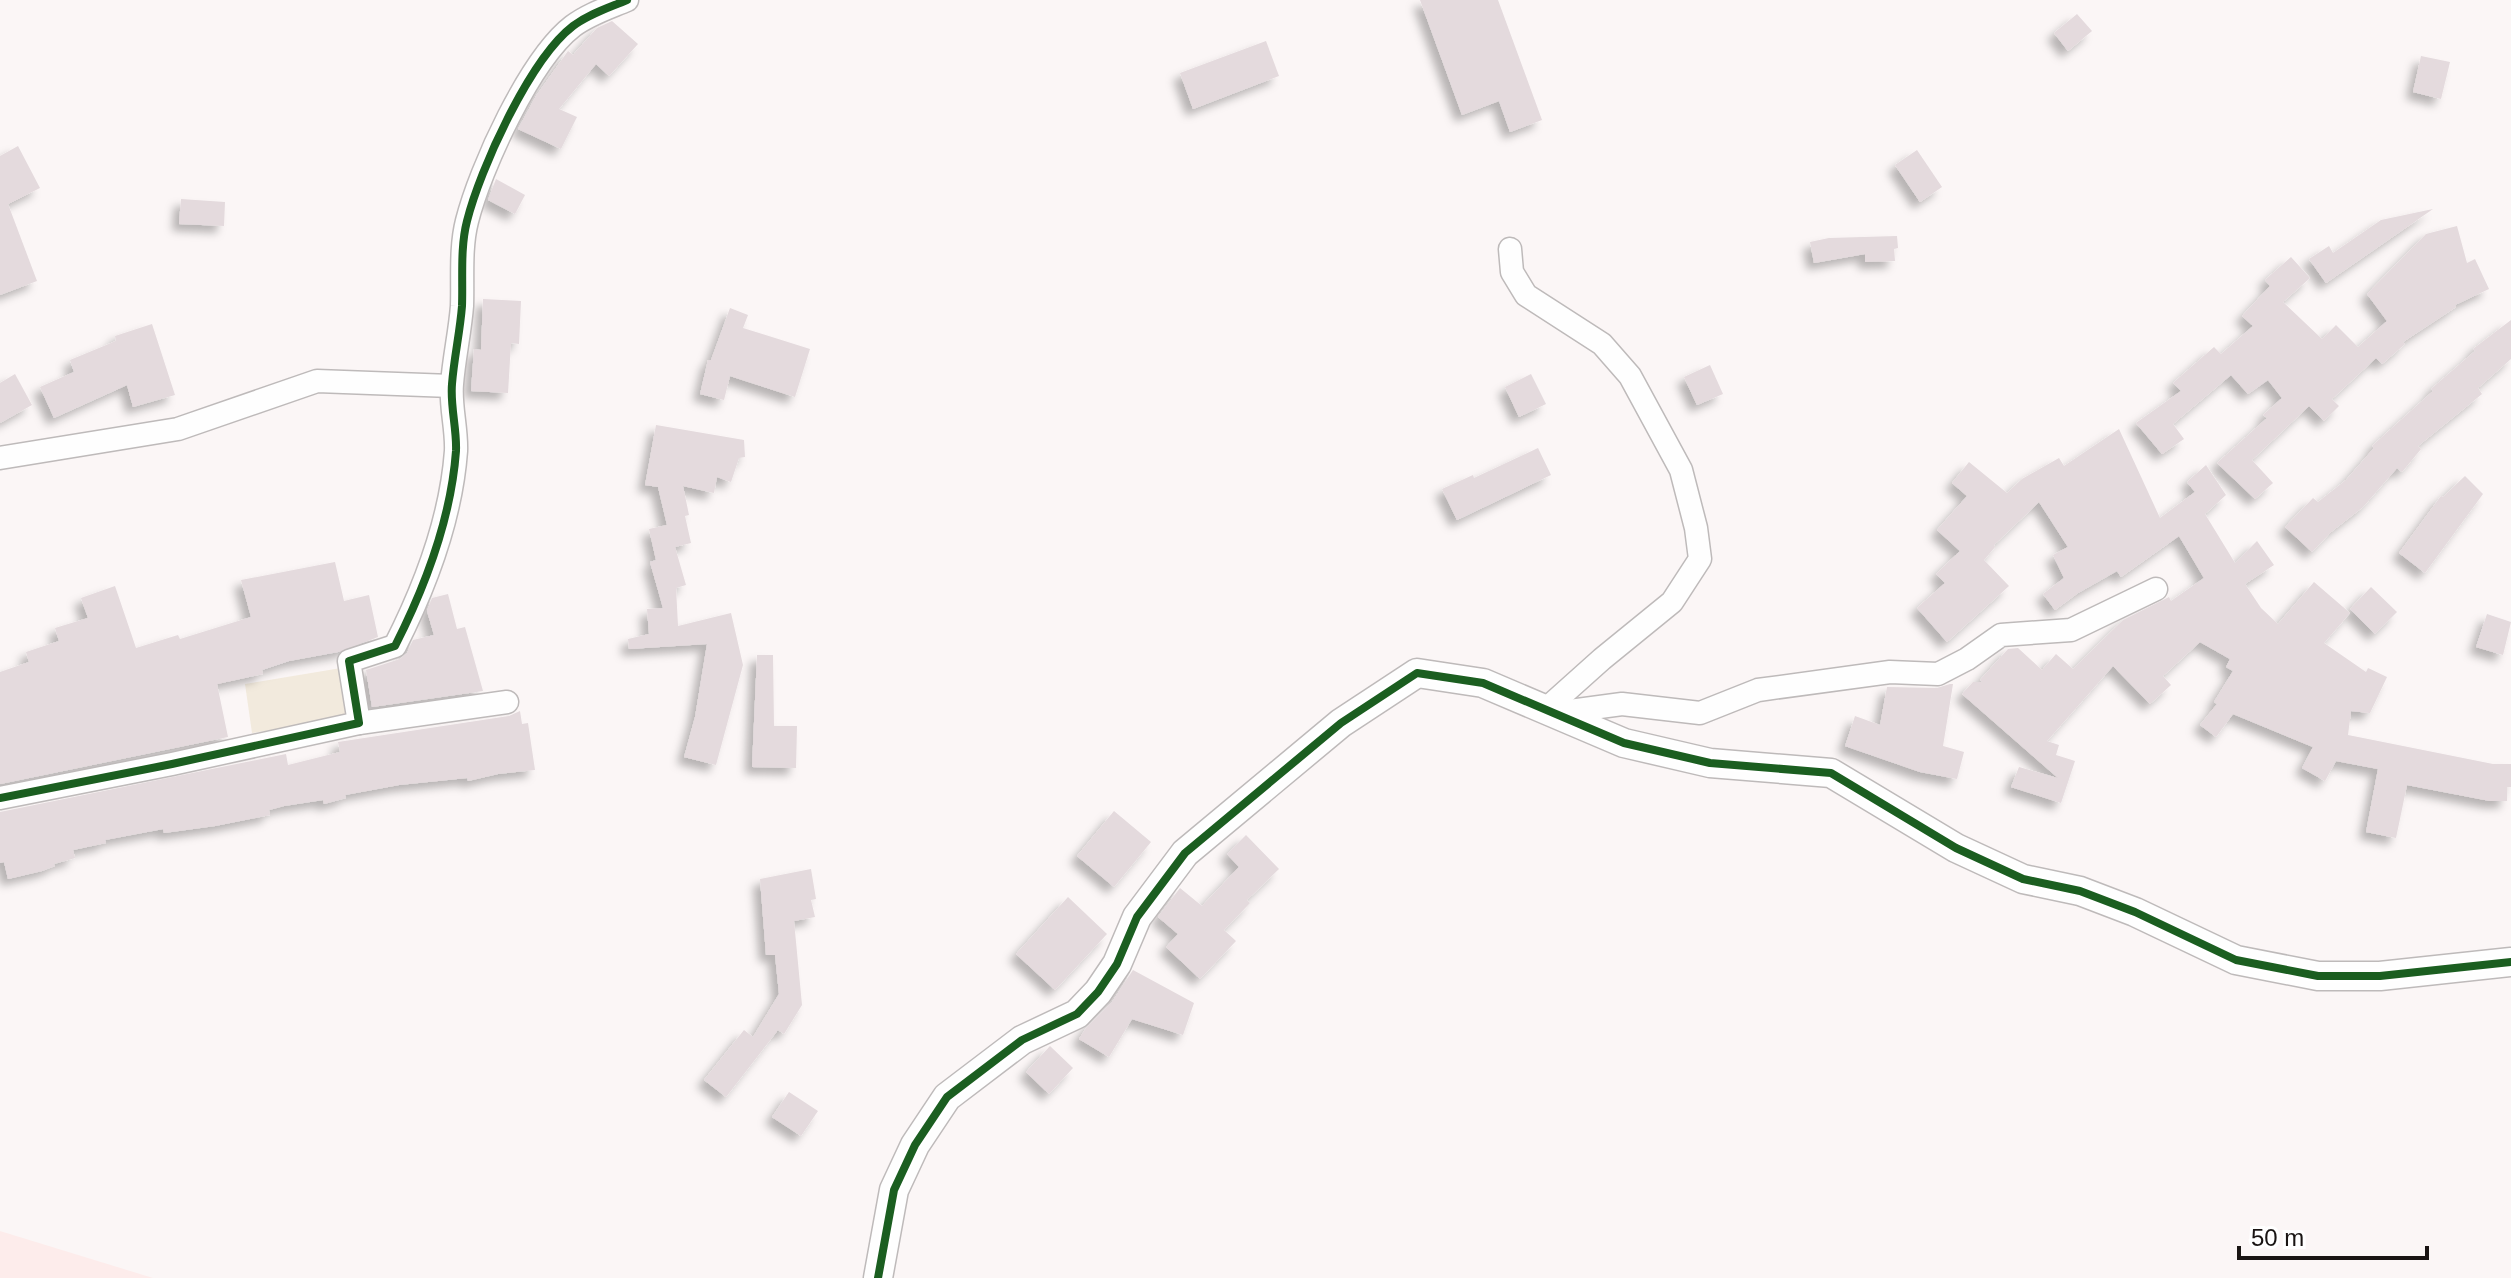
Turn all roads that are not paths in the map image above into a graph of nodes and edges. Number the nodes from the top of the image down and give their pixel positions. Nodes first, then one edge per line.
1 (627, 0) edge
2 (1510, 249) dead end
3 (451, 386) junction
4 (0, 458) edge
5 (2156, 589) dead end
6 (507, 702) dead end
7 (1550, 711) junction
8 (359, 723) junction
9 (0, 798) edge
10 (2511, 962) edge
11 (878, 1278) edge

1 - 3 street
2 - 7 street
3 - 4 street
3 - 8 street
5 - 7 street
6 - 8 street
7 - 10 street
7 - 11 street
8 - 9 street

